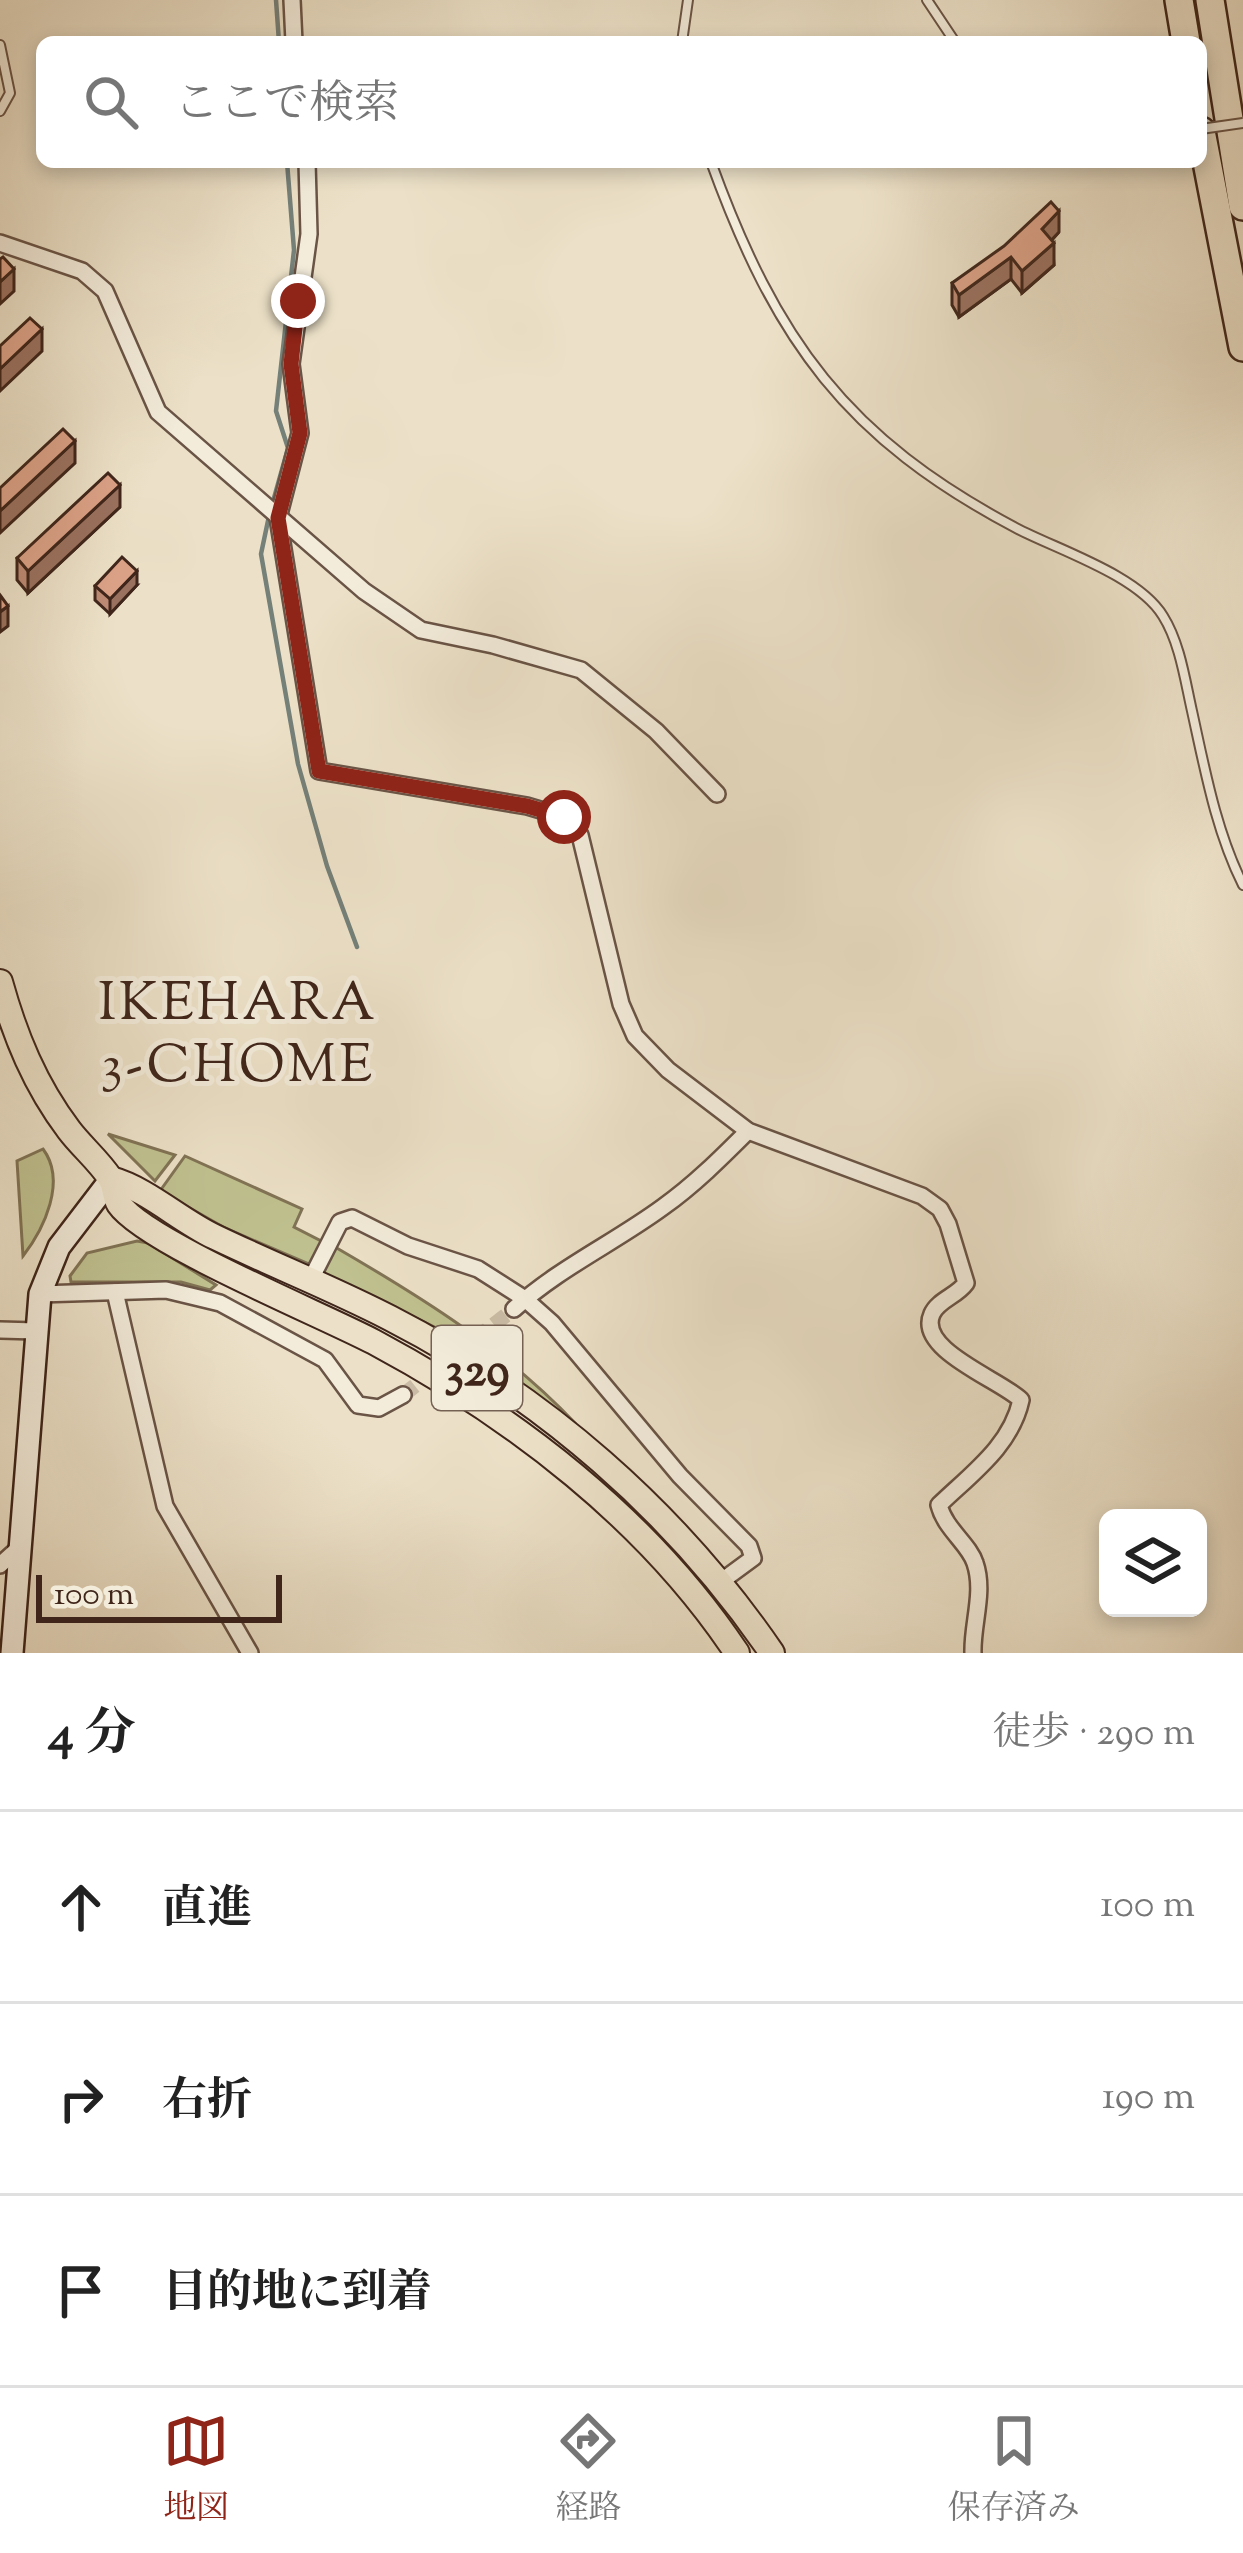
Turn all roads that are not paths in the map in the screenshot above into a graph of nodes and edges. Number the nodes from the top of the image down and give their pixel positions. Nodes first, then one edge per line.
1 (292, 0) edge
2 (688, 0) edge
3 (927, 0) edge
4 (1179, 0) edge
5 (1210, 0) edge
6 (294, 36) edge
7 (683, 36) edge
8 (951, 36) edge
9 (1185, 36) edge
10 (0, 45) edge
11 (0, 111) edge
12 (1243, 123) edge
13 (1207, 129) edge
14 (1207, 161) edge
15 (307, 168) edge
16 (713, 168) edge
17 (1243, 206) edge
18 (0, 243) edge
19 (1243, 347) edge
20 (278, 517) junction
21 (718, 794) dead end
22 (1243, 885) edge
23 (0, 982) edge
24 (748, 1130) junction
25 (111, 1180) junction
26 (230, 1271) junction
27 (311, 1279) junction
28 (115, 1292) junction
29 (40, 1294) junction
30 (220, 1303) junction
31 (520, 1304) junction
32 (0, 1330) edge
33 (36, 1331) junction
34 (403, 1395) tunnel mouth
35 (20, 1547) junction
36 (0, 1565) edge
37 (719, 1582) junction
38 (12, 1653) edge
39 (250, 1653) edge
40 (737, 1653) edge
41 (772, 1653) edge
42 (973, 1653) edge

1 - 6 street
2 - 7 lane
3 - 8 lane
4 - 9 highway
5 - 17 highway
10 - 11 lane
12 - 13 lane, bridge
14 - 19 highway
15 - 20 street
16 - 22 lane
18 - 20 street
20 - 21 street
20 - 24 street
23 - 25 highway, 329
24 - 31 street
24 - 42 street
25 - 26 highway, 329
25 - 27 highway, 329
25 - 29 main road
26 - 30 street
26 - 40 highway, 329
27 - 31 street
27 - 37 highway, 329
28 - 29 street
28 - 30 street
28 - 39 street
29 - 33 main road
30 - 34 street
31 - 37 street
32 - 33 street
33 - 35 main road
35 - 36 street
35 - 38 main road
37 - 41 highway, 329

